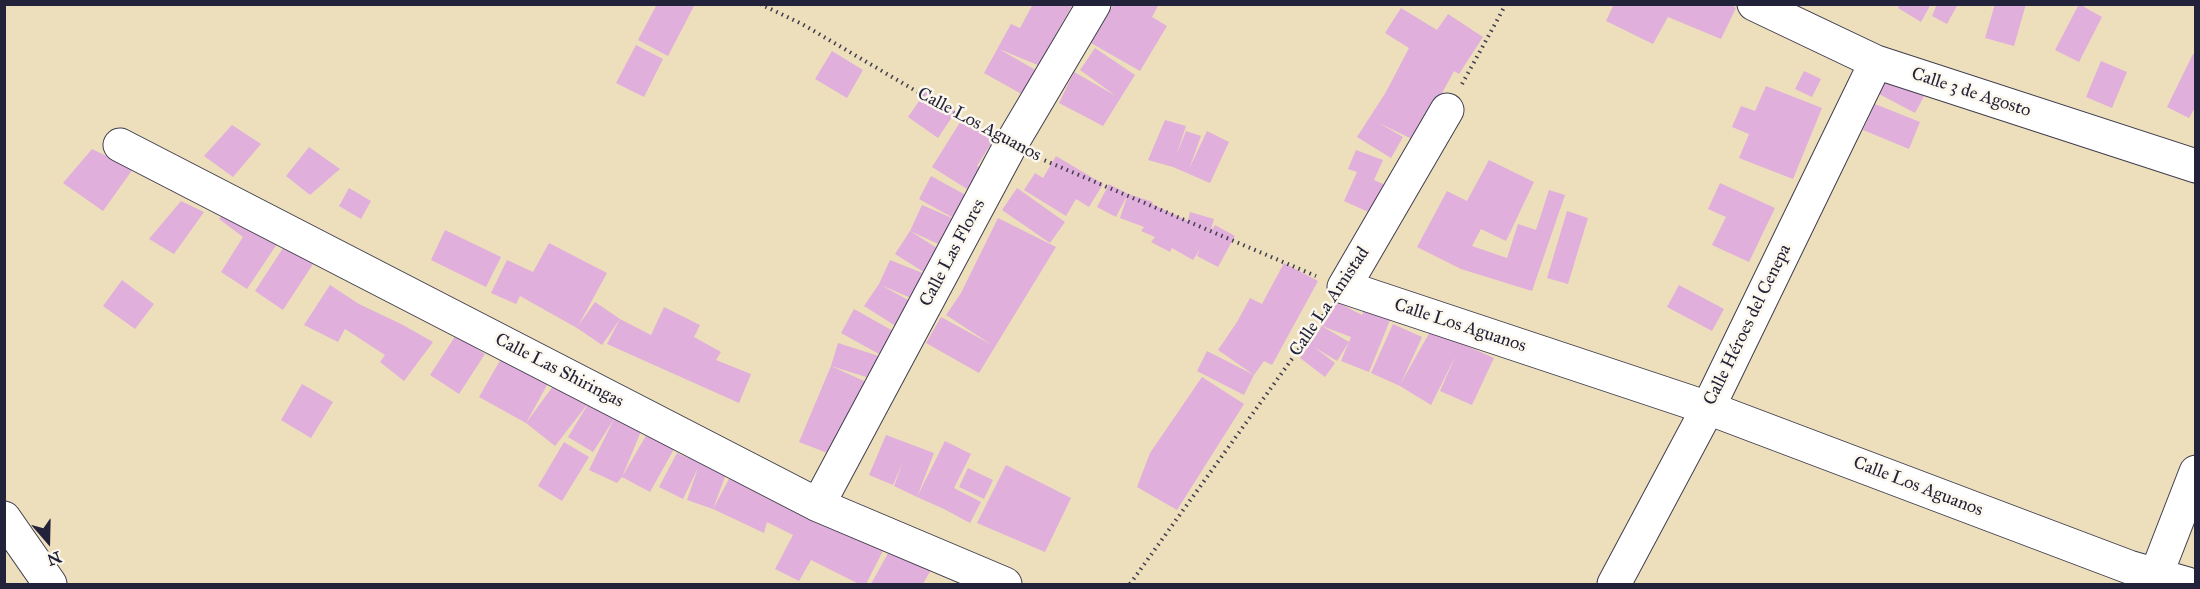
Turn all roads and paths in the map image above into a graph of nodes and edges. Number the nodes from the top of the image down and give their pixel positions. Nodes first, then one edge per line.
1 (760, 4) edge
2 (1094, 4) edge
3 (1506, 4) edge
4 (1754, 4) edge
5 (1876, 62) junction
6 (1447, 110) joint
7 (120, 145) dead end
8 (1010, 146) junction
9 (2196, 166) edge
10 (1344, 287) junction
11 (1708, 408) junction
12 (2196, 472) edge
13 (818, 505) junction
14 (4, 518) edge
15 (2156, 575) junction
16 (50, 585) edge
17 (1005, 585) edge
18 (1130, 585) edge
19 (1614, 585) edge
20 (2188, 585) edge

1 - 8 path, Calle Los Aguanos
2 - 8 street, Calle Las Flores
3 - 6 path
4 - 5 street, Calle 3 de Agosto
5 - 9 street, Calle 3 de Agosto
5 - 11 street, Calle Héroes del Cenepa
6 - 10 street, Calle La Amistad
7 - 13 street, Calle Las Shiringas
8 - 10 path, Calle Los Aguanos
8 - 13 street, Calle Las Flores
10 - 11 street, Calle Los Aguanos
10 - 18 path, Calle La Amistad
11 - 15 street, Calle Los Aguanos
11 - 19 street, Calle Héroes del Cenepa
12 - 15 street
13 - 17 street, Calle Las Shiringas
14 - 16 street
15 - 20 street, Calle Los Aguanos

